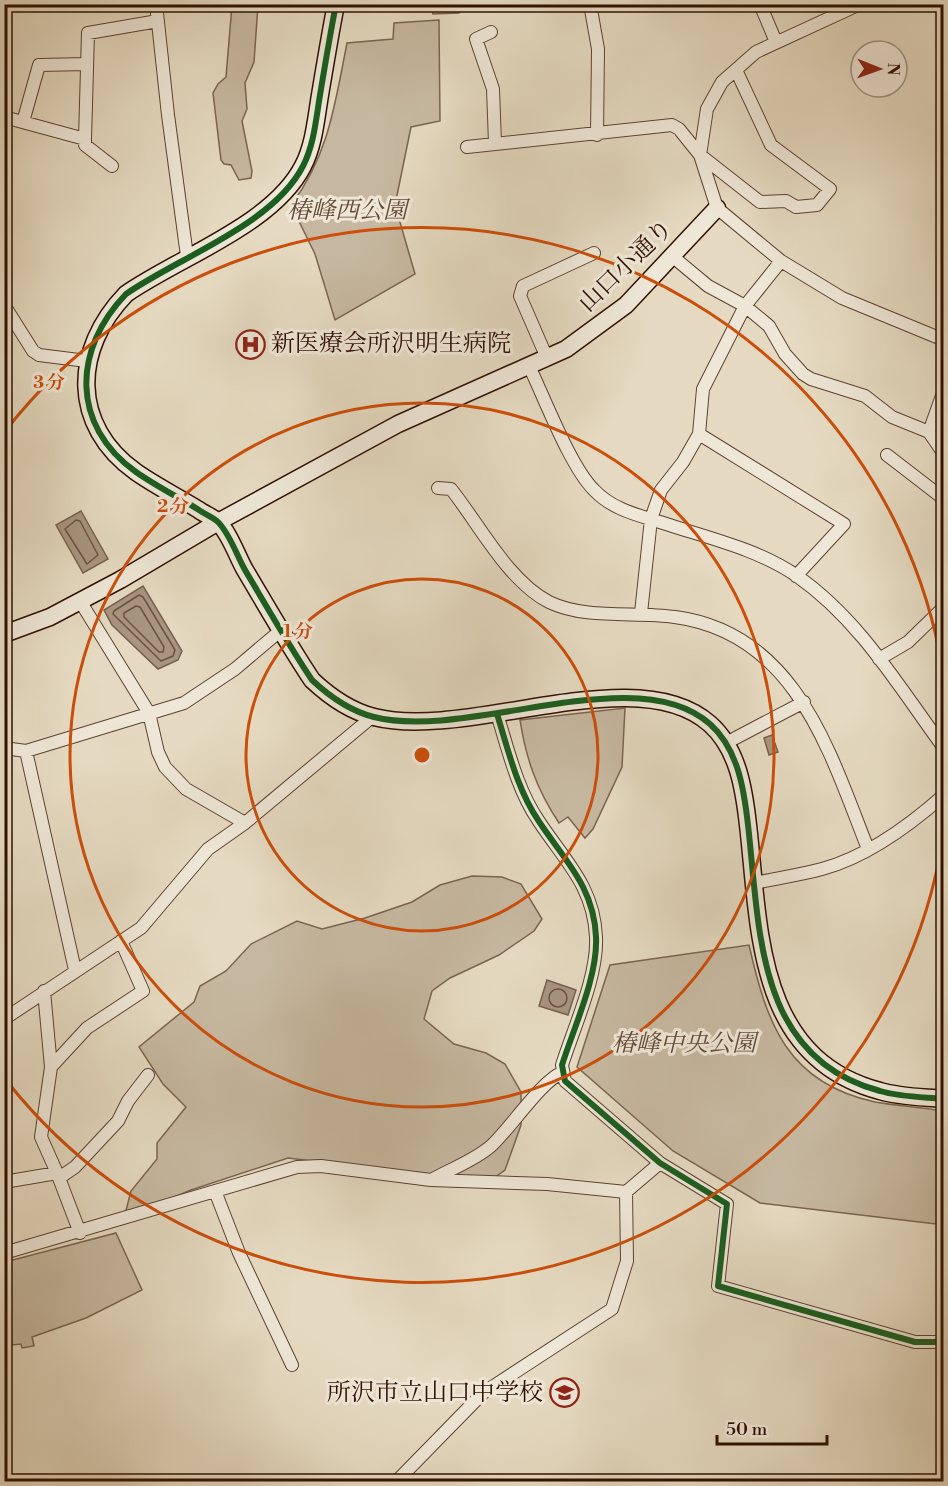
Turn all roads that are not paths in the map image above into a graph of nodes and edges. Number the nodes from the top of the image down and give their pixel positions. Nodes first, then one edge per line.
1 (156, 4) edge
2 (336, 4) edge
3 (590, 4) edge
4 (760, 4) edge
5 (860, 4) edge
6 (158, 21) junction
7 (491, 32) dead end
8 (776, 42) junction
9 (87, 64) junction
10 (735, 70) junction
11 (4, 117) edge
12 (23, 122) junction
13 (597, 135) junction
14 (85, 140) junction
15 (495, 143) junction
16 (467, 147) dead end
17 (700, 155) junction
18 (112, 166) dead end
19 (717, 208) junction
20 (594, 253) dead end
21 (187, 256) junction
22 (672, 256) junction
23 (780, 261) junction
24 (4, 305) edge
25 (745, 306) junction
26 (944, 340) edge
27 (547, 358) junction
28 (87, 361) junction
29 (529, 366) junction
30 (944, 390) edge
31 (928, 432) junction
32 (699, 434) junction
33 (944, 454) edge
34 (887, 455) dead end
35 (438, 488) dead end
36 (944, 499) edge
37 (651, 519) junction
38 (218, 522) junction
39 (796, 576) junction
40 (80, 601) junction
41 (944, 607) edge
42 (641, 614) junction
43 (280, 631) junction
44 (4, 634) edge
45 (879, 659) junction
46 (804, 702) junction
47 (149, 713) junction
48 (497, 714) junction
49 (372, 717) junction
50 (726, 743) junction
51 (4, 748) edge
52 (944, 748) edge
53 (27, 751) junction
54 (944, 795) edge
55 (245, 823) junction
56 (868, 849) junction
57 (754, 883) junction
58 (121, 941) junction
59 (75, 970) junction
60 (44, 991) junction
61 (4, 1019) edge
62 (51, 1067) junction
63 (562, 1073) junction
64 (148, 1075) dead end
65 (944, 1099) edge
66 (660, 1163) junction
67 (58, 1176) junction
68 (431, 1180) junction
69 (4, 1182) edge
70 (215, 1191) junction
71 (626, 1192) junction
72 (80, 1233) junction
73 (4, 1253) edge
74 (941, 1342) edge
75 (292, 1365) dead end
76 (396, 1482) edge

1 - 6 street
2 - 21 street
3 - 13 street
4 - 8 street
5 - 8 street
6 - 9 street
6 - 21 street
7 - 15 street
8 - 10 street
9 - 12 street
9 - 14 street
10 - 17 street
10 - 17 street
11 - 12 street
12 - 14 street
13 - 15 street
13 - 17 street
14 - 18 street
15 - 16 street
17 - 19 street
19 - 22 street, 山口小通り
19 - 23 street
20 - 27 street
21 - 28 street
22 - 25 street
22 - 27 street, 山口小通り
23 - 25 street
23 - 26 street
24 - 28 street
25 - 31 street
25 - 32 street
27 - 29 street, 山口小通り
28 - 38 street
29 - 37 street
29 - 38 street, 山口小通り
30 - 31 street
31 - 33 street
32 - 37 street
32 - 39 street
34 - 36 street
35 - 42 street
37 - 39 street
37 - 42 street
38 - 40 street, 山口小通り
38 - 43 street
39 - 45 street
40 - 44 street, 山口小通り
40 - 47 street
41 - 45 street
42 - 46 street
43 - 47 street
43 - 49 street
45 - 52 street
46 - 50 street
46 - 56 street
47 - 53 street
47 - 55 street
48 - 49 street
48 - 50 street
48 - 63 street
49 - 55 street
50 - 57 street
51 - 53 street
53 - 59 street
54 - 56 street
55 - 58 street
56 - 57 street
57 - 65 street
58 - 59 street
58 - 62 street
59 - 60 street
60 - 61 street
60 - 62 street
62 - 67 street
63 - 66 street
63 - 68 street
64 - 67 street
66 - 71 street
66 - 74 street
67 - 69 street
67 - 72 street
68 - 70 street
68 - 71 street
70 - 72 street
70 - 75 street
71 - 76 street
72 - 73 street

